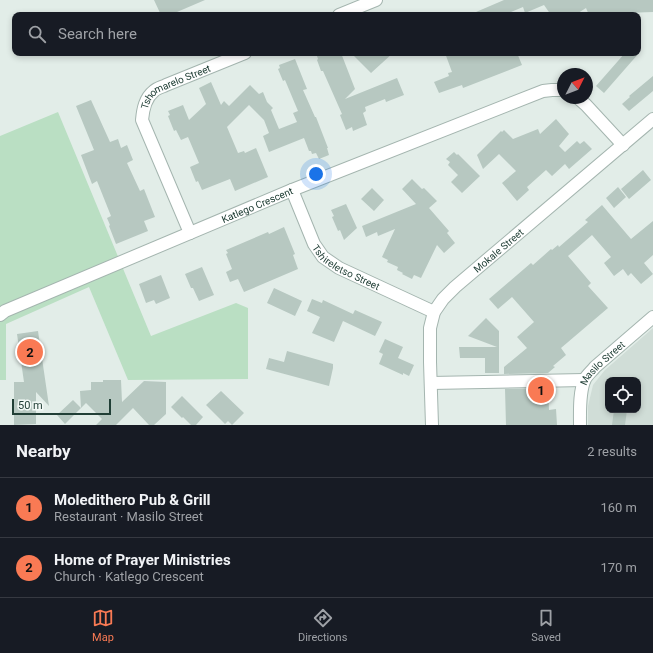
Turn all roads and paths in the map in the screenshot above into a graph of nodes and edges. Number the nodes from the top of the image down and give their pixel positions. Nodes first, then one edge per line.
1 (376, 0) edge
2 (346, 12) edge
3 (238, 56) edge
4 (557, 90) edge
5 (586, 104) edge
6 (653, 119) edge
7 (623, 146) junction
8 (292, 190) junction
9 (190, 233) junction
10 (434, 312) junction
11 (0, 315) edge
12 (653, 316) edge
13 (584, 380) junction
14 (431, 384) junction
15 (432, 425) edge
16 (580, 425) edge

1 - 2 street
3 - 9 street, Tshomarelo Street
4 - 8 street, Katlego Crescent
5 - 7 street
6 - 7 street, Mokale Street
7 - 10 street, Mokale Street
8 - 9 street, Katlego Crescent
8 - 10 street, Tshireletso Street
9 - 11 street, Katlego Crescent
10 - 14 street, Mokale Street
12 - 13 street, Masilo Street
13 - 14 street
13 - 16 street, Masilo Street
14 - 15 street, Mokale Street

